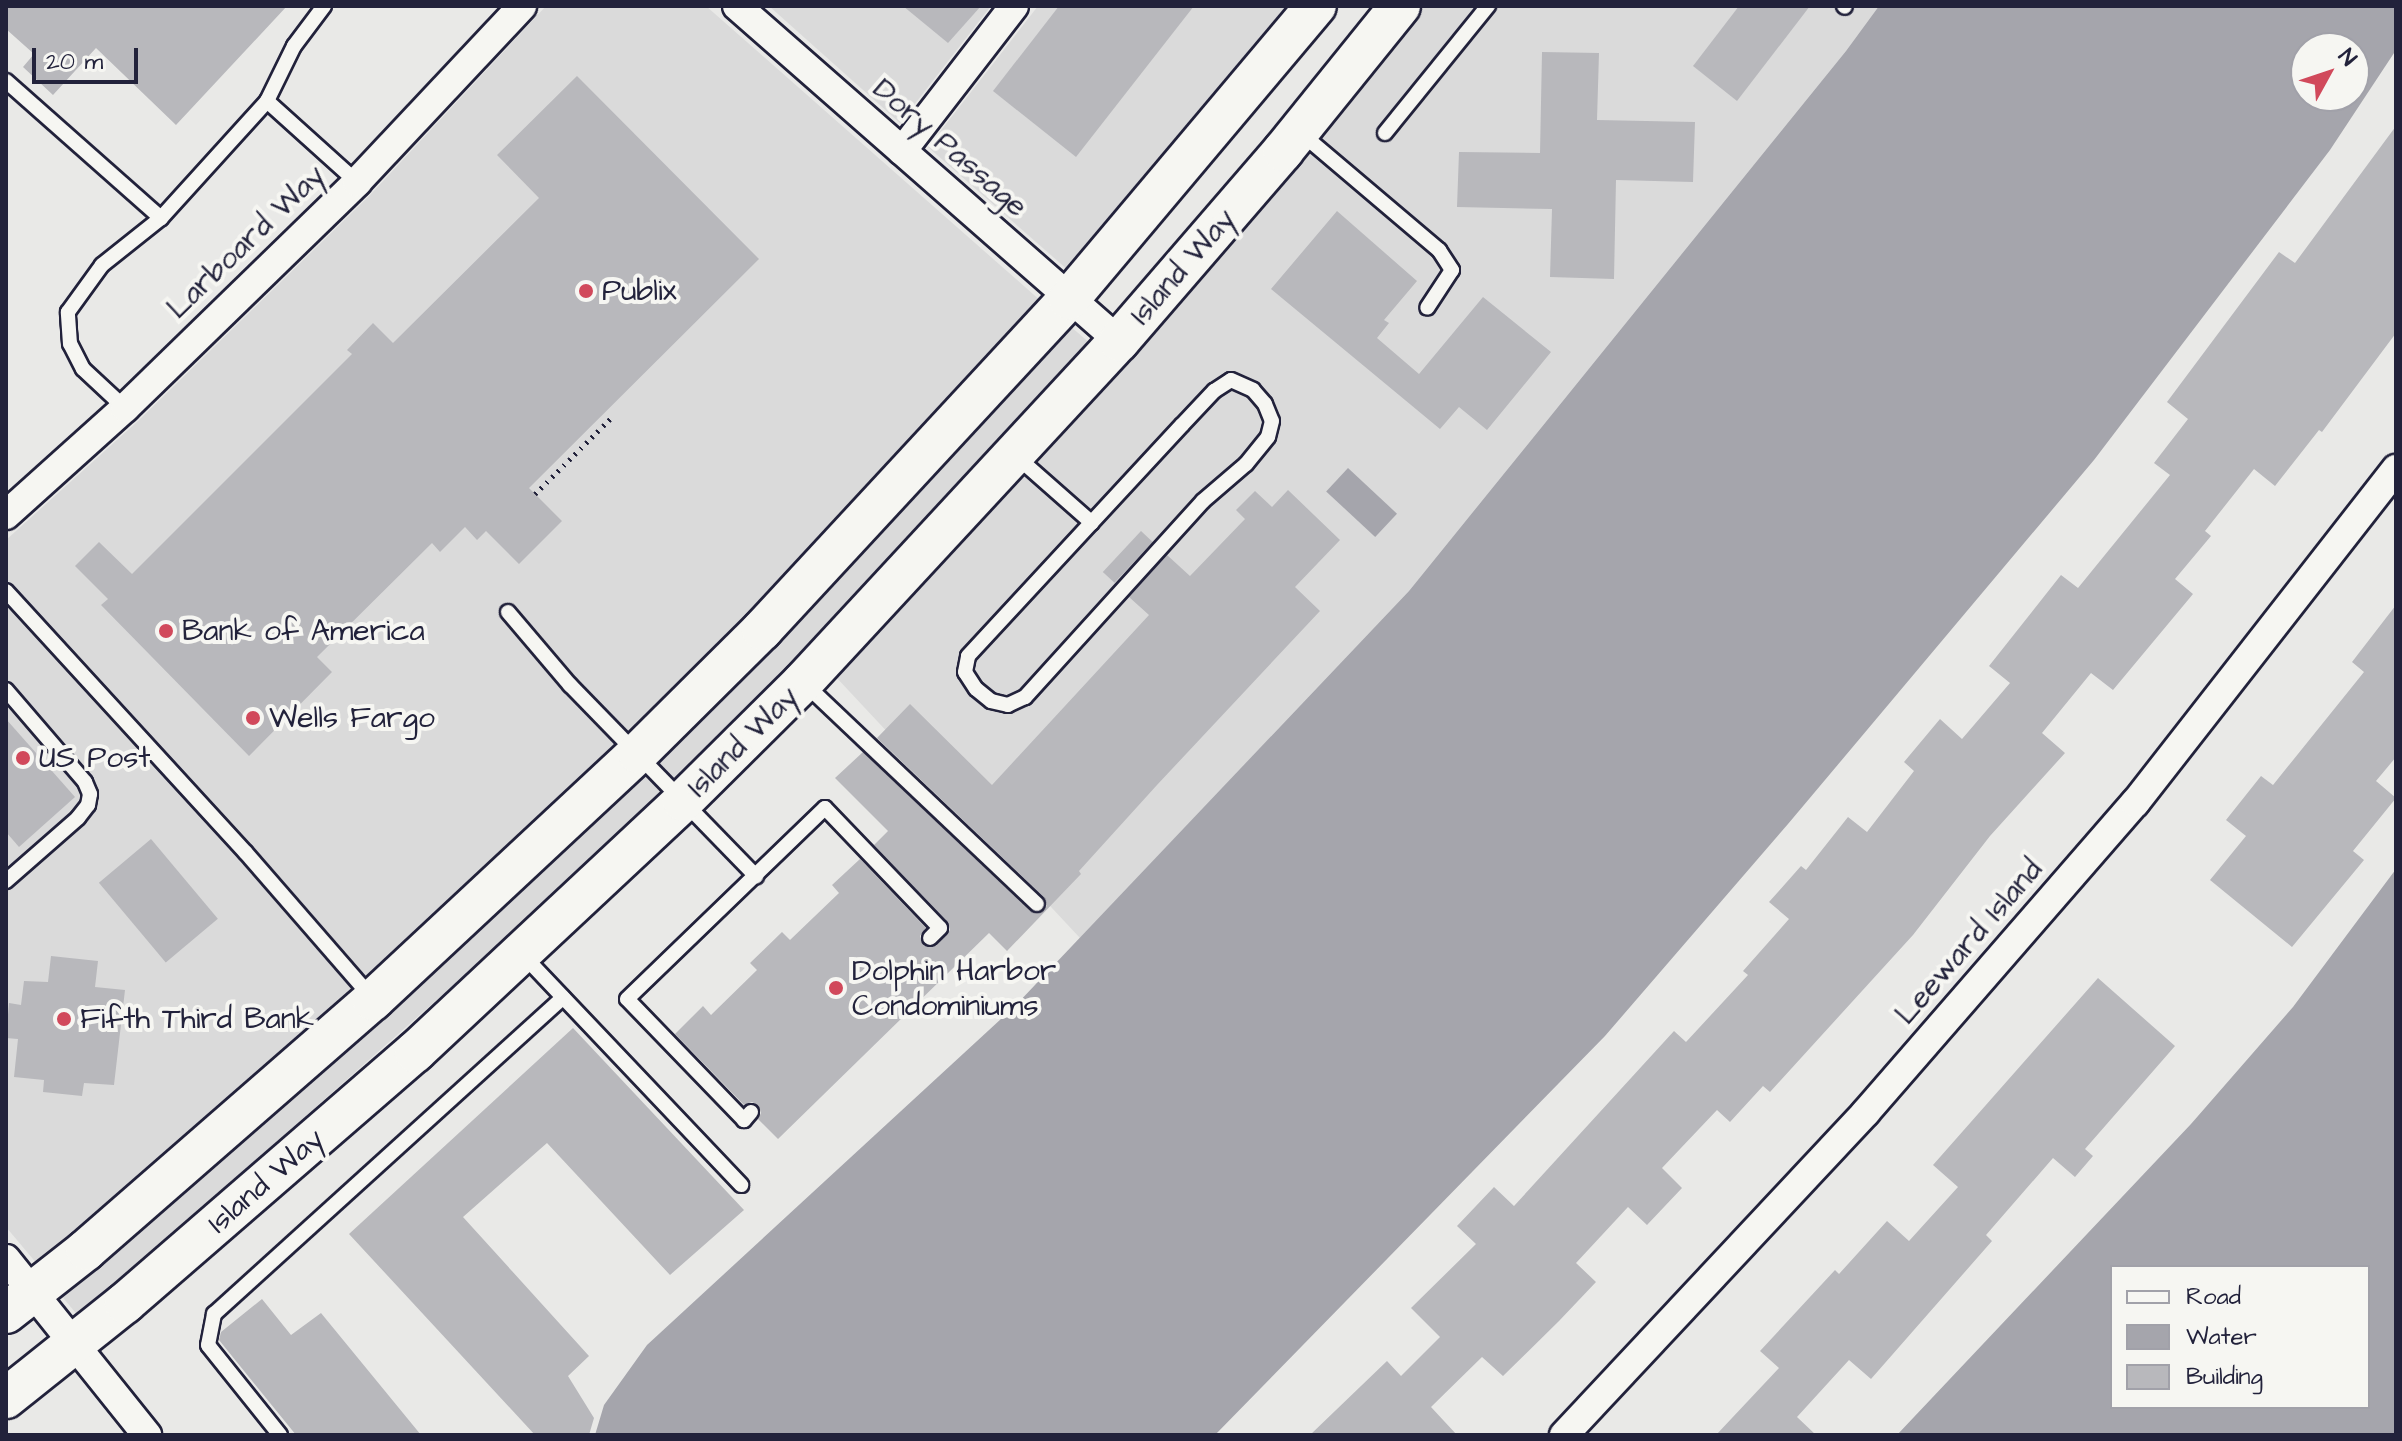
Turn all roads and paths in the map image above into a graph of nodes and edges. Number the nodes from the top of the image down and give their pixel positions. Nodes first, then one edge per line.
1 (324, 6) edge
2 (522, 6) edge
3 (737, 6) edge
4 (1014, 6) edge
5 (1316, 6) edge
6 (1400, 6) edge
7 (1488, 6) edge
8 (6, 81) edge
9 (267, 101) junction
10 (1299, 131) junction
11 (1385, 133) dead end
12 (902, 151) junction
13 (357, 182) junction
14 (161, 218) junction
15 (1069, 299) junction
16 (1427, 308) dead end
17 (1119, 341) junction
18 (125, 408) junction
19 (613, 416) dead end
20 (1016, 456) junction
21 (2396, 469) edge
22 (535, 494) dead end
23 (6, 515) edge
24 (1092, 523) junction
25 (6, 591) edge
26 (508, 612) dead end
27 (803, 682) junction
28 (6, 690) edge
29 (638, 753) junction
30 (683, 801) junction
31 (756, 876) junction
32 (6, 881) edge
33 (1037, 904) dead end
34 (930, 938) dead end
35 (521, 953) junction
36 (563, 998) junction
37 (373, 1000) junction
38 (751, 1112) dead end
39 (741, 1185) dead end
40 (6, 1259) edge
41 (20, 1303) edge
42 (75, 1345) junction
43 (6, 1398) edge
44 (147, 1435) edge
45 (280, 1435) edge
46 (1564, 1435) edge

1 - 9 lane
2 - 13 street, Larboard Way
3 - 12 street, Dory Passage
4 - 12 street
5 - 15 street
6 - 10 street, Island Way
7 - 11 lane
8 - 14 lane
9 - 13 lane
9 - 14 lane
10 - 16 lane
10 - 17 street, Island Way
12 - 15 street, Dory Passage
13 - 18 street, Larboard Way
14 - 18 lane
15 - 17 street, Dory Passage
15 - 29 street
17 - 20 street, Island Way
18 - 23 street, Larboard Way
19 - 22 path
20 - 24 lane
20 - 27 street, Island Way
21 - 46 street, Leeward Island
24 - 24 lane
25 - 37 lane
26 - 29 lane
27 - 30 street, Island Way
27 - 33 lane
28 - 32 lane
29 - 30 lane
29 - 37 street
30 - 31 lane
30 - 35 street, Island Way
31 - 34 lane
31 - 38 lane
35 - 36 lane
35 - 42 street, Island Way
36 - 39 lane
36 - 45 lane
37 - 41 street
40 - 41 street
41 - 42 street
42 - 43 street, Island Way
42 - 44 street

